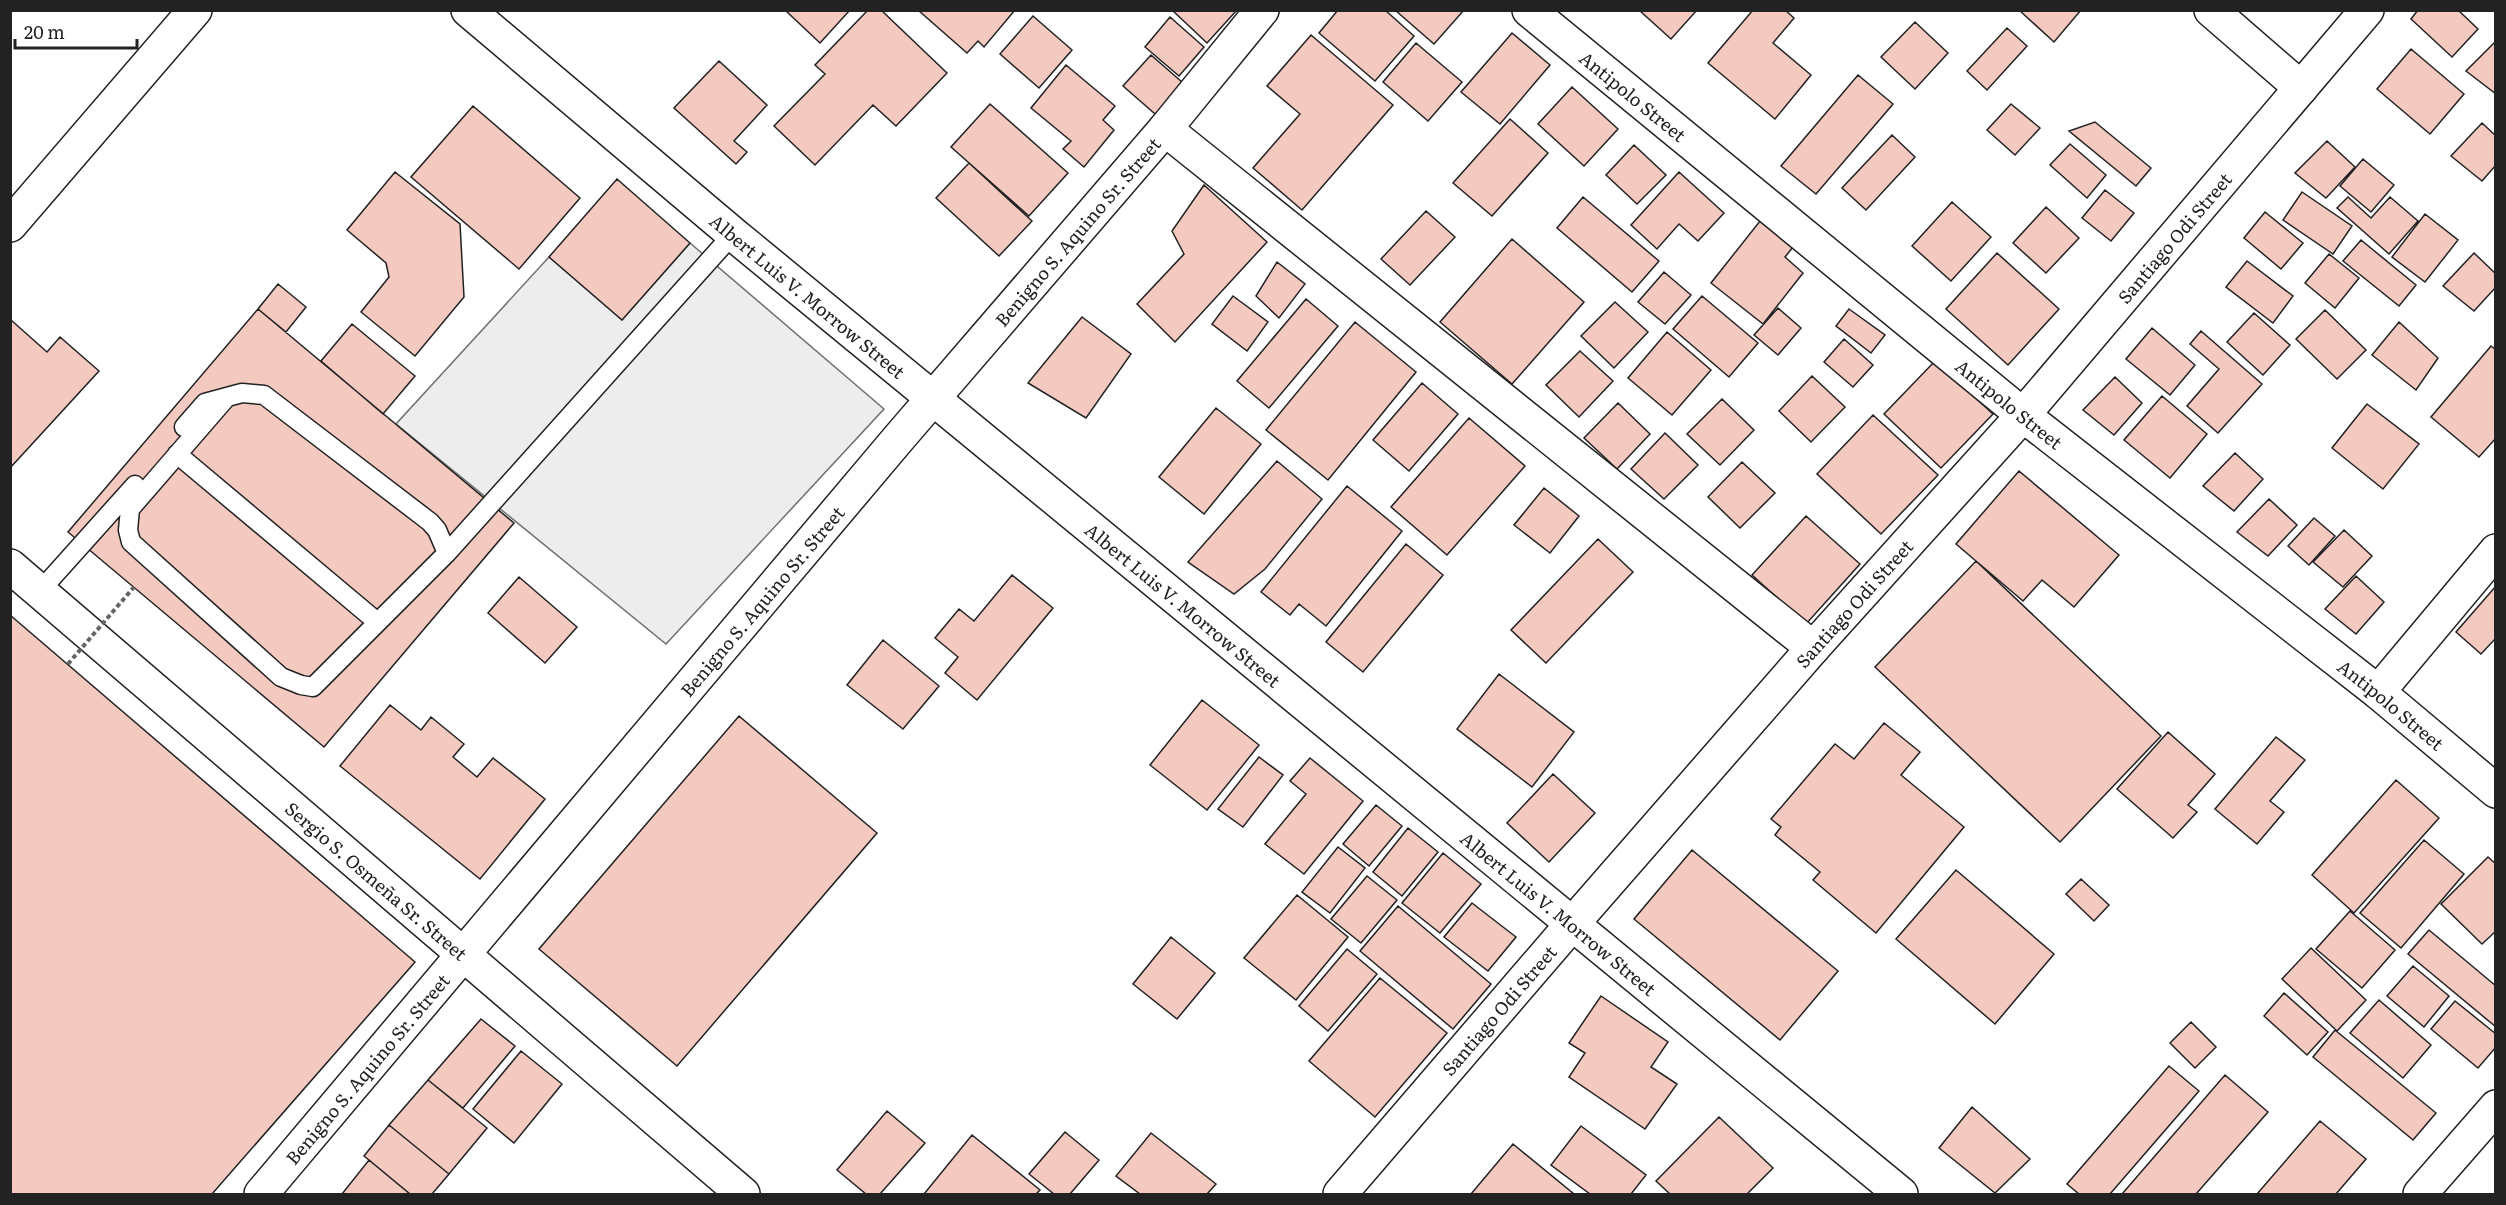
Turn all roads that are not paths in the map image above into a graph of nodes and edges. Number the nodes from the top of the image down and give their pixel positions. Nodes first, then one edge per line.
1 (195, 10) edge
2 (468, 10) edge
3 (1262, 10) edge
4 (1529, 10) edge
5 (2211, 10) edge
6 (2367, 10) edge
7 (2301, 88) junction
8 (1165, 129) junction
9 (10, 225) edge
10 (733, 234) junction
11 (227, 397) junction
12 (933, 399) junction
13 (2023, 415) junction
14 (177, 454) junction
15 (2496, 551) edge
16 (447, 553) junction
17 (10, 566) edge
18 (40, 591) junction
19 (376, 621) junction
20 (1814, 648) junction
21 (2378, 692) junction
22 (2496, 791) edge
23 (1573, 923) junction
24 (464, 955) junction
25 (2496, 1107) edge
26 (261, 1194) edge
27 (743, 1194) edge
28 (1340, 1194) edge
29 (1901, 1194) edge
30 (2420, 1194) edge

1 - 9 street
2 - 10 street, Albert Luis V. Morrow Street
3 - 8 street, Benigno S. Aquino Sr. Street
4 - 13 street, Antipolo Street
5 - 7 street
6 - 7 street, Santiago Odi Street
7 - 13 street, Santiago Odi Street
8 - 12 street, Benigno S. Aquino Sr. Street
8 - 20 street
10 - 12 street, Albert Luis V. Morrow Street
10 - 16 lane
11 - 14 lane
11 - 16 lane
11 - 18 lane
12 - 23 street, Albert Luis V. Morrow Street
12 - 24 street, Benigno S. Aquino Sr. Street
13 - 20 street, Santiago Odi Street
13 - 21 street, Antipolo Street
14 - 19 lane
14 - 19 lane
15 - 21 street
16 - 19 lane
17 - 18 street, Sergio S. Osmeña Sr. Street
18 - 24 street, Sergio S. Osmeña Sr. Street
20 - 23 street, Santiago Odi Street
21 - 22 street, Antipolo Street
23 - 28 street, Santiago Odi Street
23 - 29 street, Albert Luis V. Morrow Street
24 - 26 street, Benigno S. Aquino Sr. Street
24 - 27 street, Sergio S. Osmeña Sr. Street
25 - 30 street

